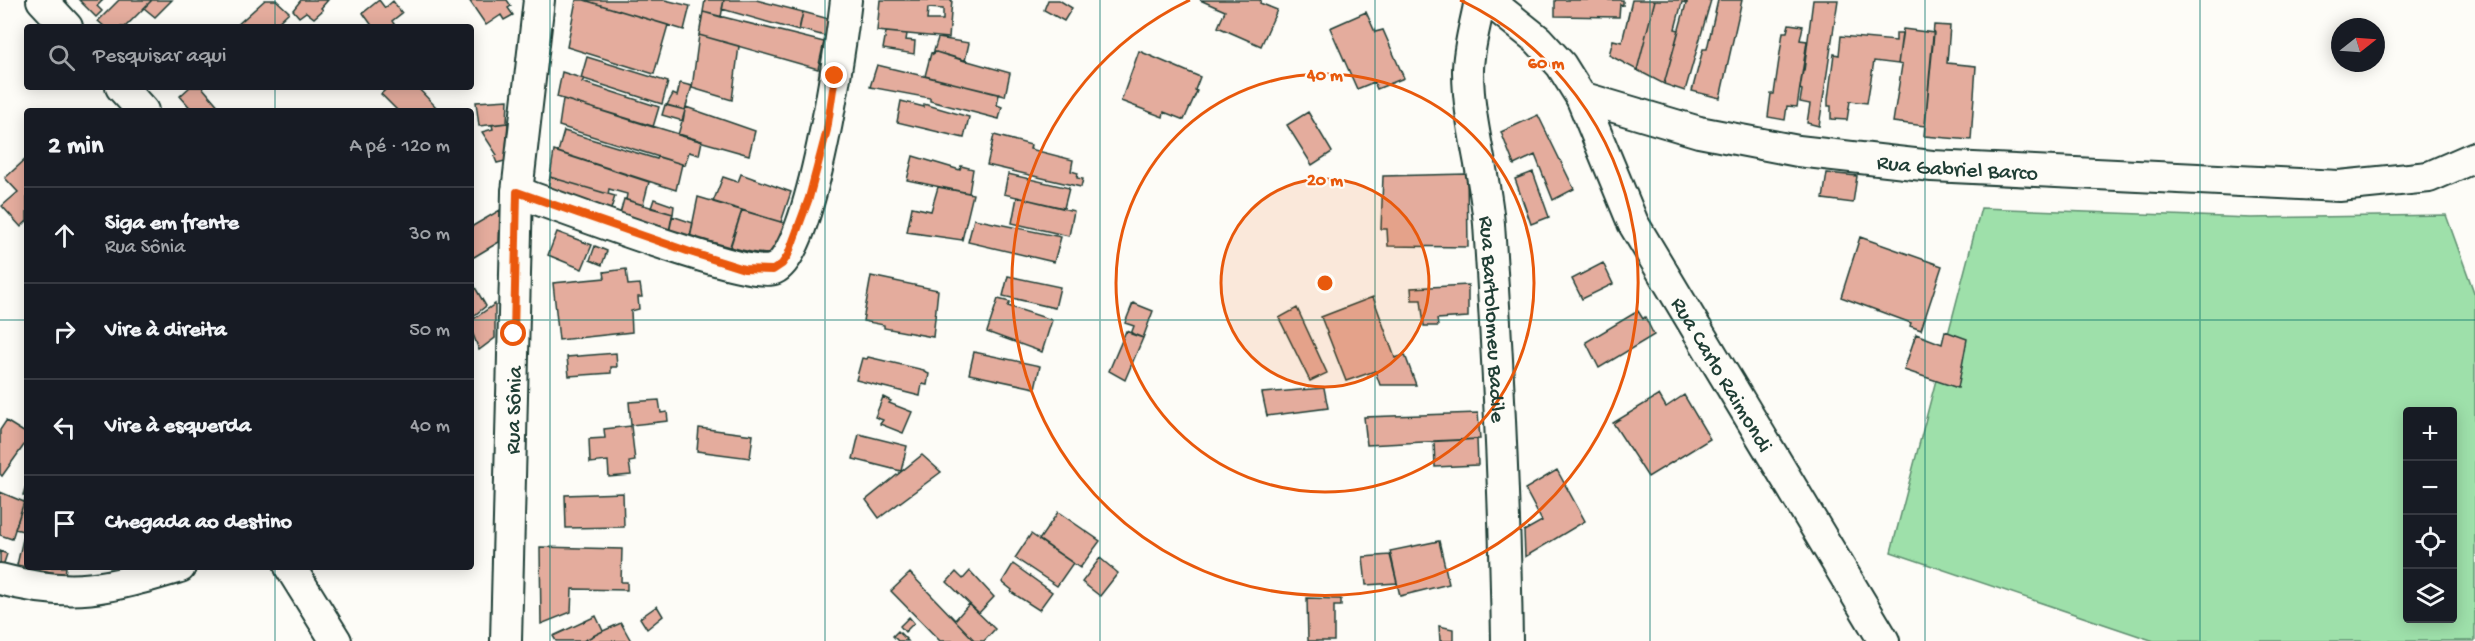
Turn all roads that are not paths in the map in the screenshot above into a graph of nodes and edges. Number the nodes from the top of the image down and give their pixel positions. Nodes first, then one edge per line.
1 (42, 0) edge
2 (539, 0) edge
3 (846, 0) edge
4 (1480, 0) edge
5 (1488, 0) edge
6 (64, 24) edge
7 (124, 90) edge
8 (1581, 97) junction
9 (139, 108) edge
10 (2475, 157) edge
11 (517, 192) junction
12 (170, 570) edge
13 (292, 570) edge
14 (0, 579) edge
15 (336, 641) edge
16 (506, 641) edge
17 (1508, 641) edge
18 (1884, 641) edge

1 - 6 street
2 - 11 street, Rua Sônia
3 - 11 street
4 - 17 street, Rua Bartolomeu Badile
5 - 8 street
7 - 9 street
8 - 10 street, Rua Gabriel Barco
8 - 18 street, Rua Carlo Raimondi
11 - 16 street, Rua Sônia
12 - 14 street
13 - 15 street

